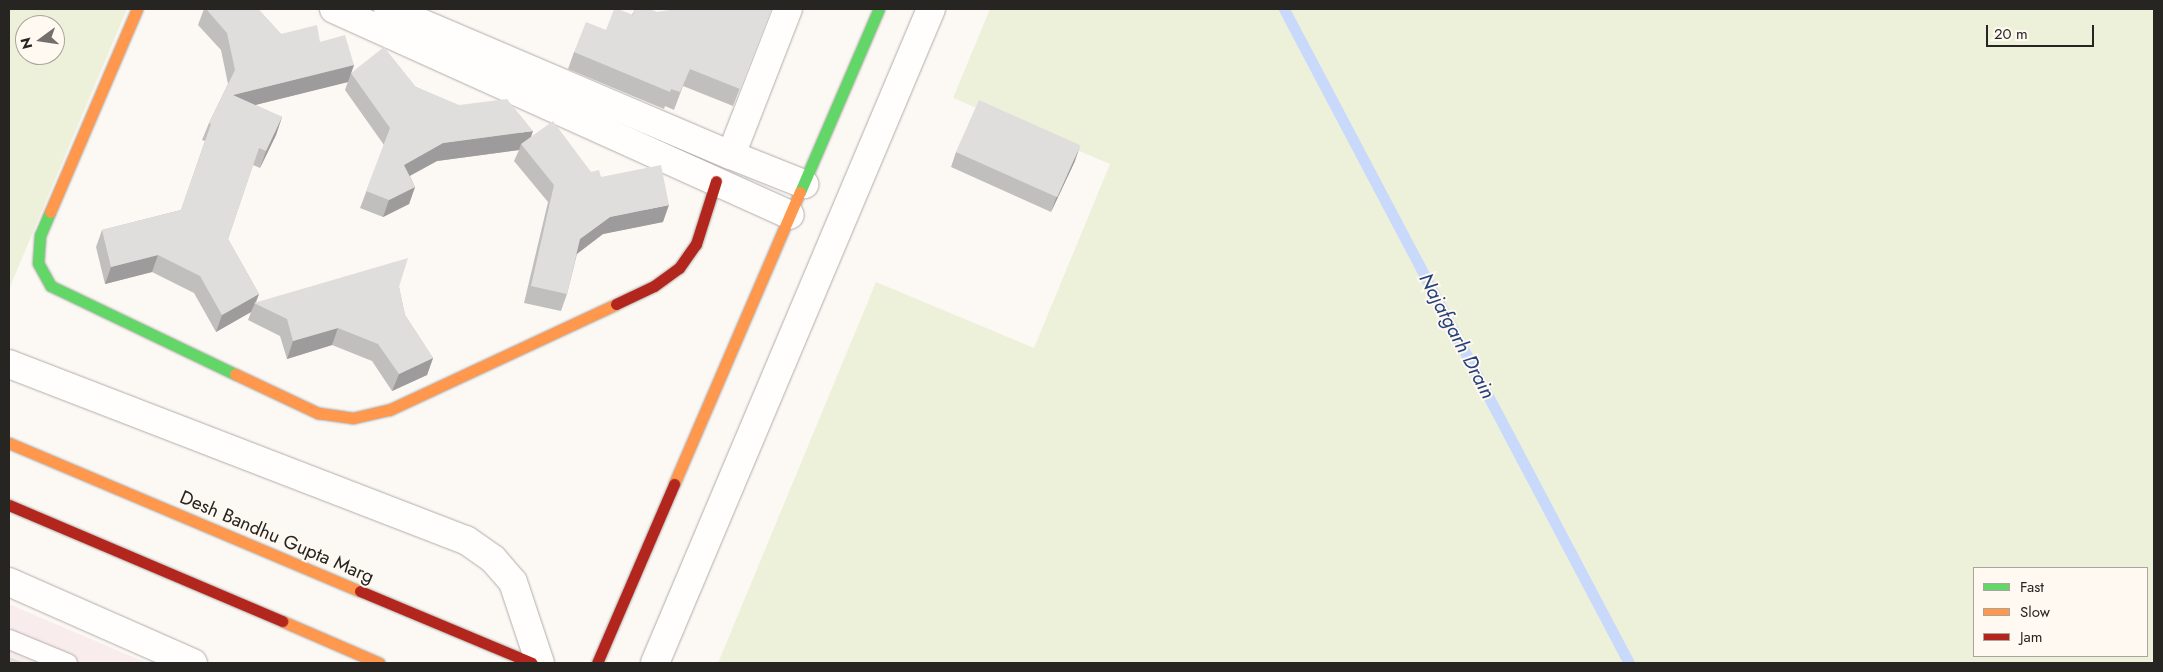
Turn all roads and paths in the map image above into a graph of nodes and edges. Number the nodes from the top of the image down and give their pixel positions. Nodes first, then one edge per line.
1 (136, 9) edge
2 (334, 9) edge
3 (388, 9) edge
4 (788, 9) edge
5 (879, 9) edge
6 (931, 9) edge
7 (731, 155) junction
8 (716, 181) junction
9 (804, 184) junction
10 (790, 215) junction
11 (9, 364) edge
12 (9, 443) edge
13 (9, 505) edge
14 (9, 582) edge
15 (9, 639) edge
16 (67, 663) edge
17 (193, 663) edge
18 (379, 663) edge
19 (532, 663) edge
20 (540, 663) edge
21 (597, 663) edge
22 (655, 663) edge

1 - 8 street
2 - 8 street
3 - 7 street
4 - 7 street
5 - 9 street
6 - 22 street
7 - 9 street
8 - 10 street
9 - 10 street
10 - 21 street
11 - 20 street
12 - 19 street, Desh Bandhu Gupta Marg
13 - 18 street
14 - 17 street
15 - 16 lane

